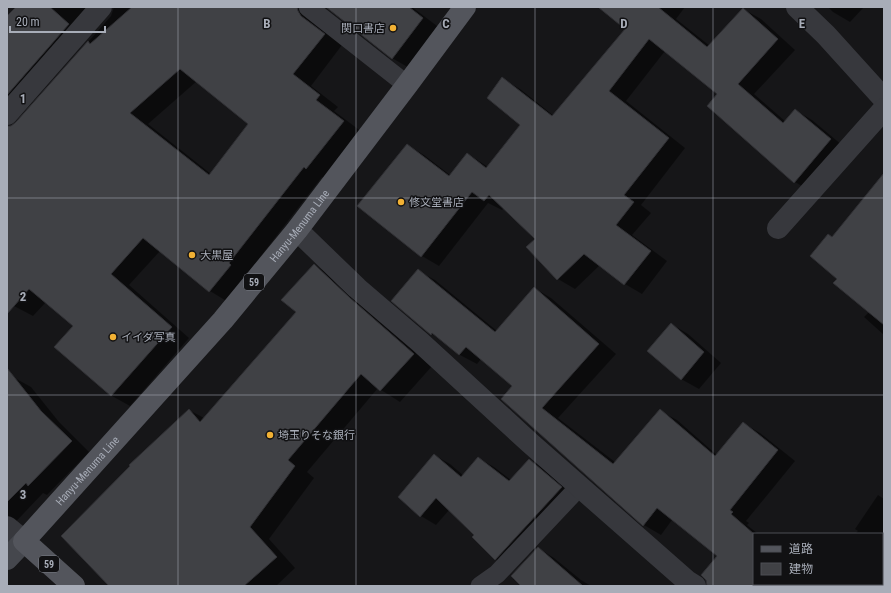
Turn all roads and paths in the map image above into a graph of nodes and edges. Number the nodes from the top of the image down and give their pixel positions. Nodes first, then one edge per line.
1 (101, 7) edge
2 (308, 7) edge
3 (465, 7) edge
4 (797, 7) edge
5 (407, 85) junction
6 (884, 99) edge
7 (884, 109) edge
8 (7, 114) edge
9 (778, 228) dead end
10 (296, 230) junction
11 (580, 486) junction
12 (7, 527) edge
13 (24, 541) junction
14 (7, 559) edge
15 (74, 586) edge
16 (480, 586) edge
17 (694, 586) edge

1 - 8 street
2 - 5 lane
3 - 5 main road, Hanyu-Menuma Line / 59
4 - 6 street
5 - 10 main road, Hanyu-Menuma Line / 59
7 - 9 street
10 - 11 street
10 - 13 main road, Hanyu-Menuma Line / 59
11 - 16 lane
11 - 17 street
12 - 13 street
13 - 14 main road
13 - 15 main road, 59

